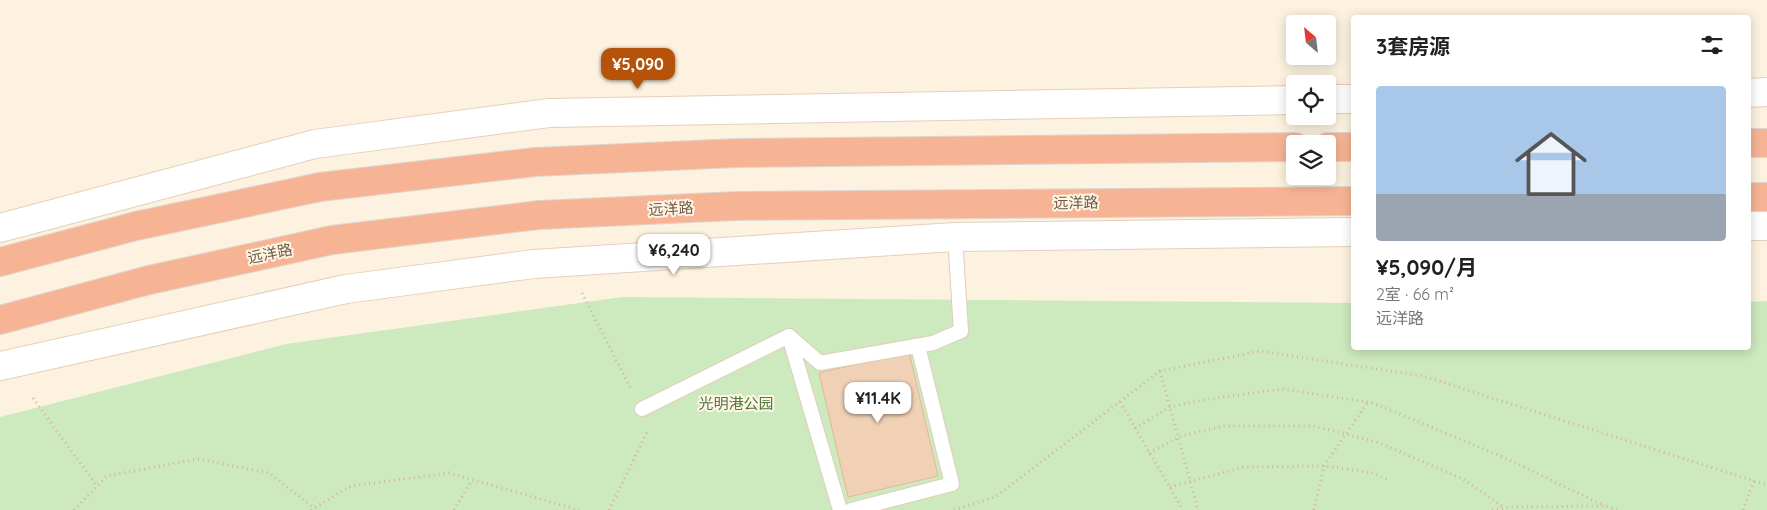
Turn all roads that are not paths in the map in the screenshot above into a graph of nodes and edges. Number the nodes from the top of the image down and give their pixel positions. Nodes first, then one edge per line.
1 (1767, 92) edge
2 (1751, 93) edge
3 (1351, 99) edge
4 (1286, 100) edge
5 (1336, 100) edge
6 (1751, 143) edge
7 (1767, 143) edge
8 (1286, 147) edge
9 (1336, 147) edge
10 (1351, 147) edge
11 (1751, 197) edge
12 (1767, 197) edge
13 (1351, 201) edge
14 (1751, 226) edge
15 (1767, 226) edge
16 (0, 228) edge
17 (1351, 232) edge
18 (955, 238) junction
19 (0, 262) edge
20 (0, 320) edge
21 (788, 336) junction
22 (918, 346) junction
23 (0, 366) edge
24 (642, 409) dead end
25 (840, 510) edge
26 (851, 510) edge

1 - 2 main road
3 - 5 main road
4 - 16 main road
6 - 7 highway
8 - 19 highway
9 - 10 highway
11 - 12 highway
13 - 20 highway, 远洋路
14 - 15 main road
17 - 18 main road
18 - 22 lane
18 - 23 main road
21 - 22 lane
21 - 24 lane
21 - 25 lane
22 - 26 lane

